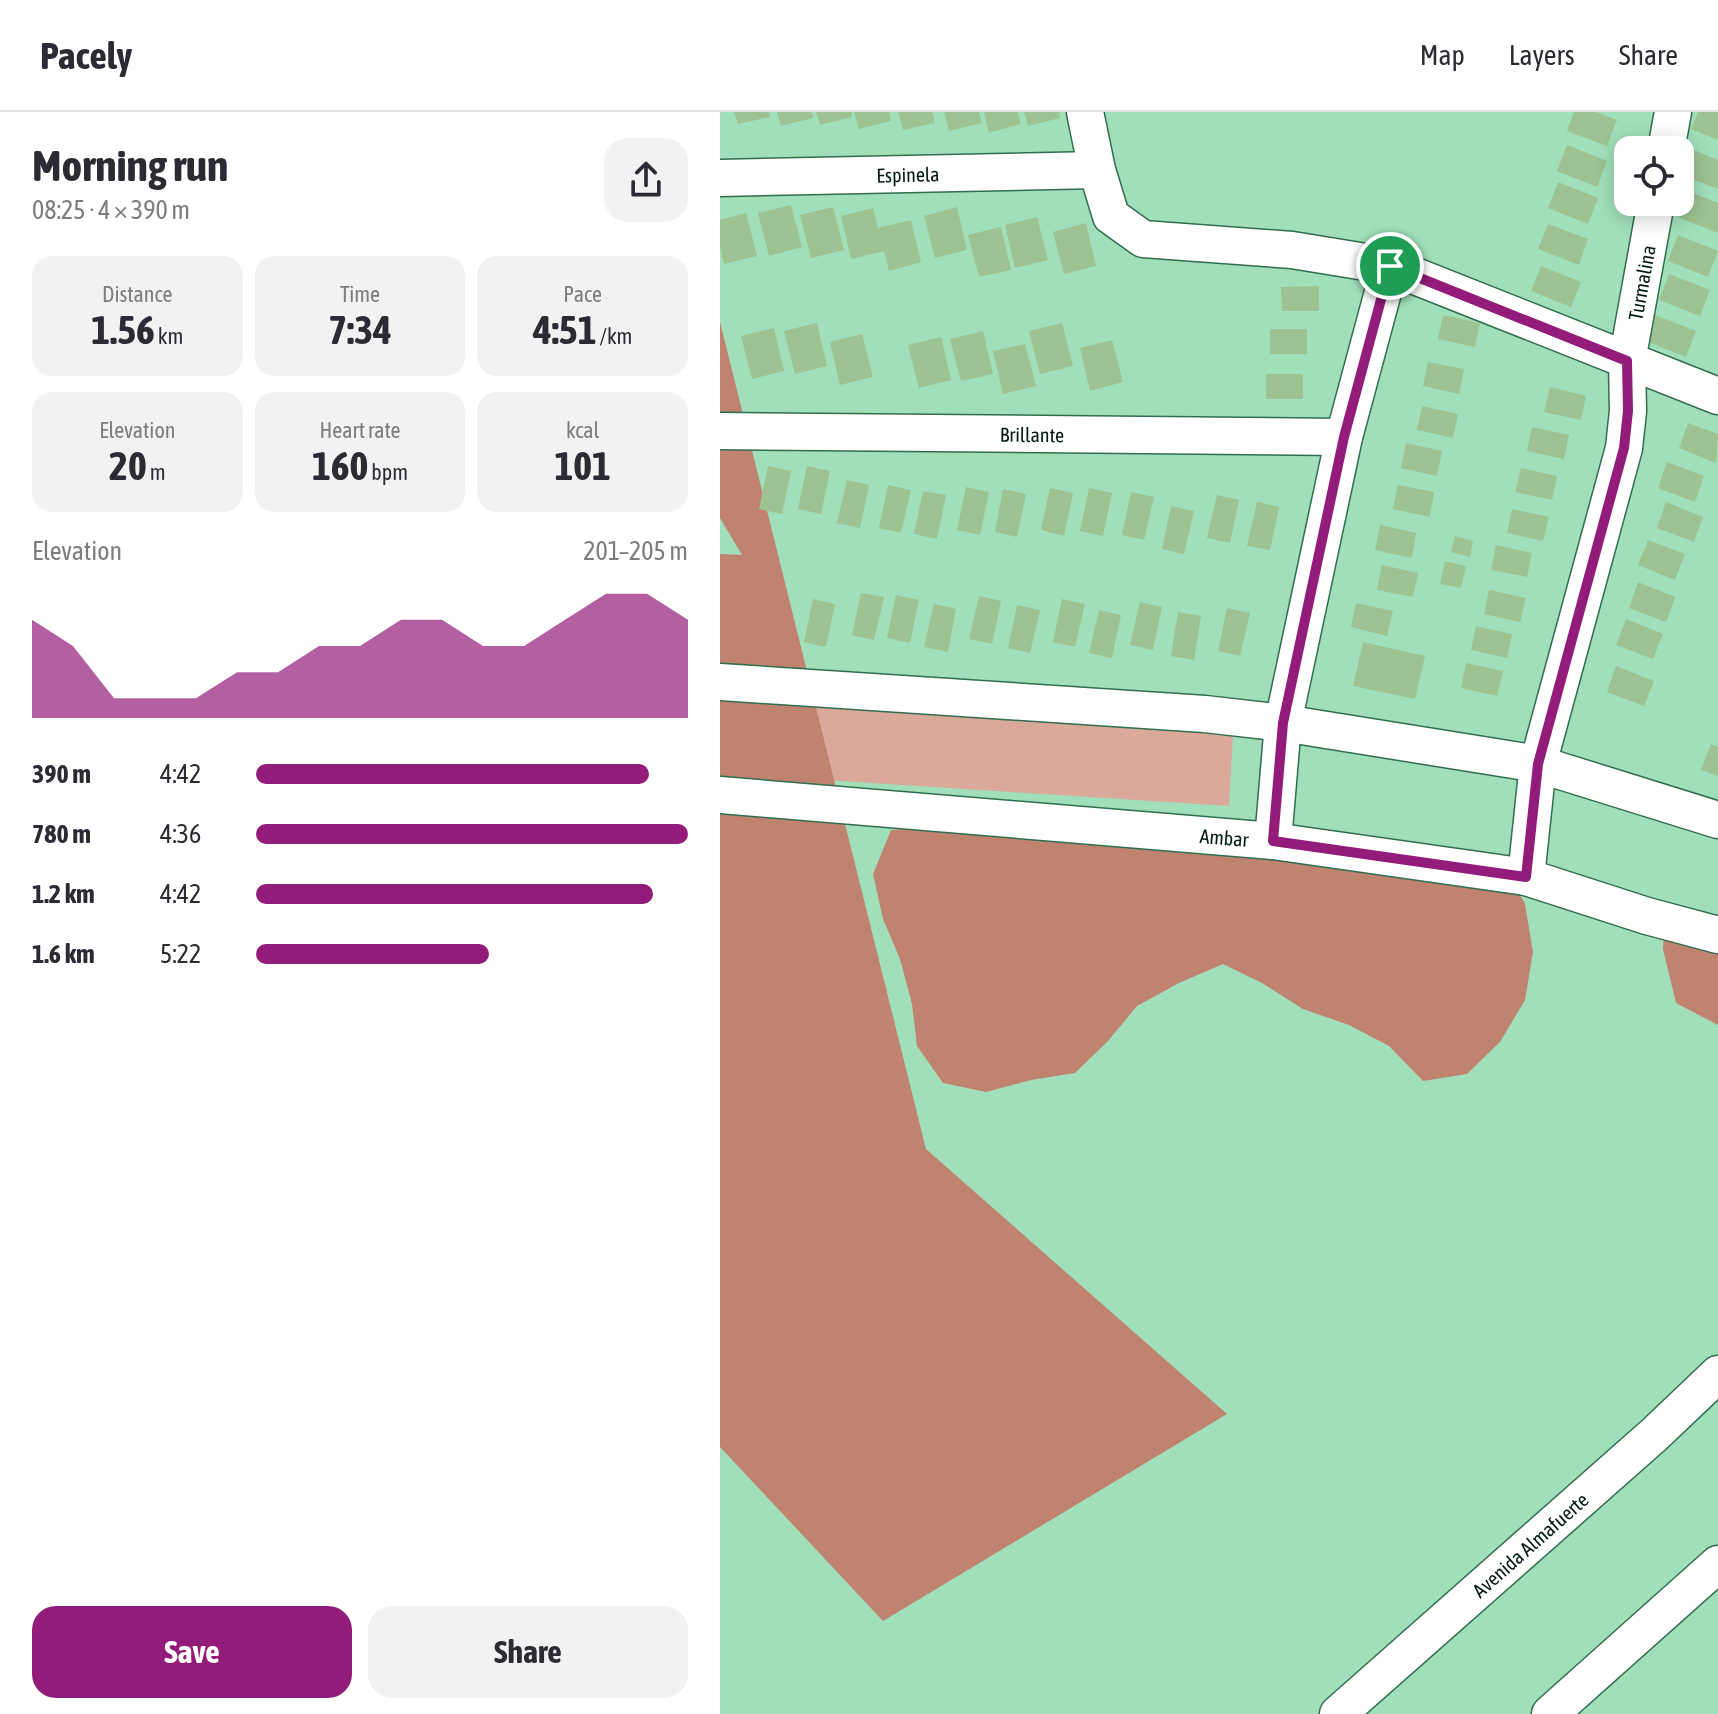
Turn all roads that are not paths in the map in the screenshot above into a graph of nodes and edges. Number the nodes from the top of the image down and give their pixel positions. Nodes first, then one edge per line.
1 (1085, 112) edge
2 (1673, 112) edge
3 (1669, 136) edge
4 (1097, 170) junction
5 (720, 178) edge
6 (1653, 216) edge
7 (1390, 266) junction
8 (1627, 361) junction
9 (1718, 396) edge
10 (720, 431) edge
11 (1344, 437) junction
12 (720, 682) edge
13 (1283, 723) junction
14 (1538, 764) junction
15 (720, 795) edge
16 (1718, 820) edge
17 (1273, 841) junction
18 (1526, 877) junction
19 (1718, 935) edge
20 (1718, 1374) edge
21 (1718, 1564) edge
22 (1338, 1714) edge
23 (1550, 1714) edge

1 - 4 street
2 - 3 street
4 - 5 street, Espinela
4 - 7 street
6 - 8 street, Turmalina
7 - 8 street
7 - 11 street
8 - 9 street
8 - 14 street, Turmalina
10 - 11 street, Brillante
11 - 13 street
12 - 13 street
13 - 14 street
13 - 17 street
14 - 16 street
14 - 18 street, Turmalina
15 - 17 street, Ambar
17 - 18 street, Ambar
18 - 19 street, Ambar
20 - 22 street, Avenida Almafuerte
21 - 23 street

